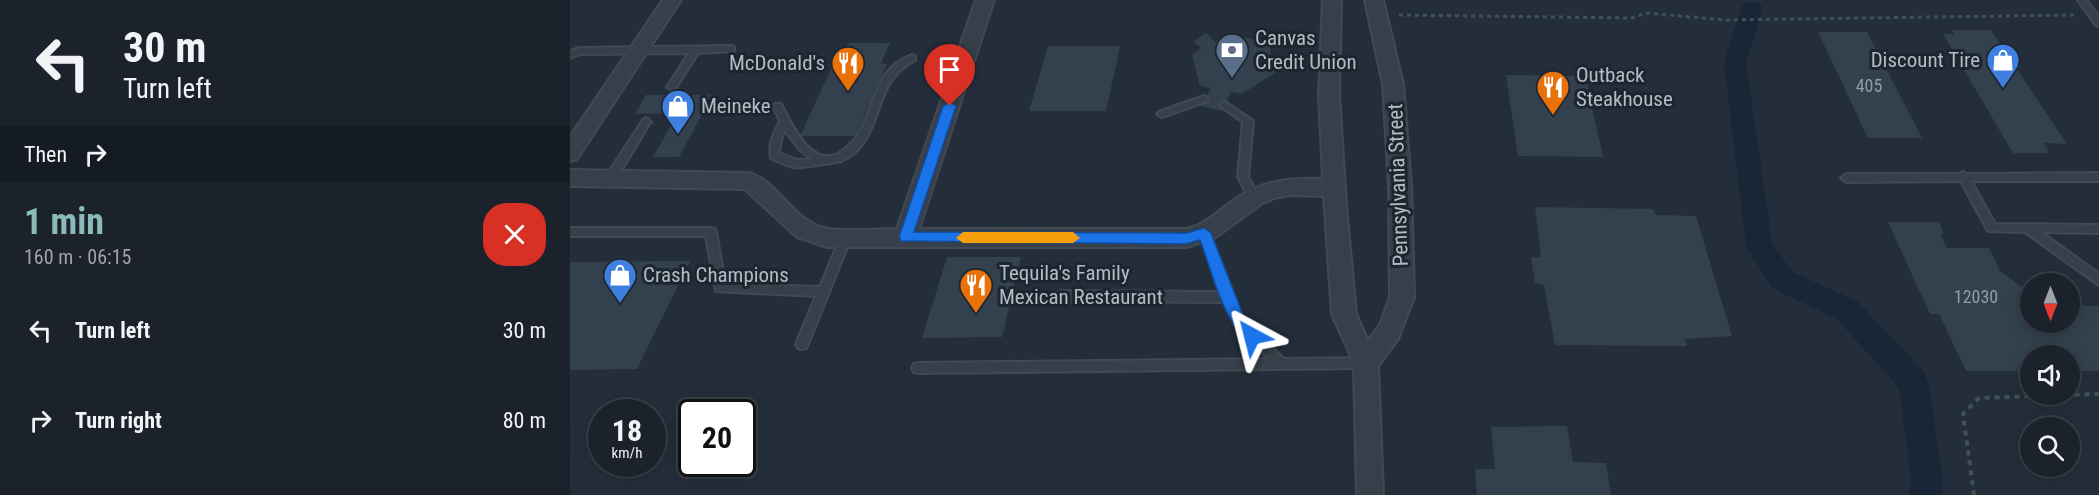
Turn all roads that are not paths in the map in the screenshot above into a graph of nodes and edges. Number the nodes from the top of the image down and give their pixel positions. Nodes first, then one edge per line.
1 (672, 0) edge
2 (986, 0) edge
3 (1332, 0) edge
4 (2082, 0) edge
5 (1375, 8) edge
6 (2097, 20) edge
7 (639, 49) junction
8 (696, 49) junction
9 (731, 49) dead end
10 (570, 55) edge
11 (912, 58) dead end
12 (672, 87) dead end
13 (1204, 99) dead end
14 (1225, 105) dead end
15 (778, 106) dead end
16 (1162, 114) dead end
17 (646, 122) dead end
18 (784, 123) junction
19 (570, 153) edge
20 (823, 160) junction
21 (1963, 177) junction
22 (2099, 177) edge
23 (570, 178) edge
24 (611, 178) junction
25 (1846, 178) dead end
26 (1334, 188) junction
27 (1254, 197) junction
28 (2027, 228) junction
29 (2099, 229) edge
30 (570, 232) edge
31 (1204, 233) junction
32 (846, 237) junction
33 (905, 237) junction
34 (2099, 280) edge
35 (823, 292) junction
36 (1060, 296) dead end
37 (1229, 297) junction
38 (802, 344) dead end
39 (1366, 363) junction
40 (1281, 364) junction
41 (918, 368) dead end
42 (1370, 495) edge

1 - 7 street
2 - 33 street
3 - 26 street
4 - 6 lane
5 - 39 street, Pennsylvania Street
7 - 8 lane
7 - 10 lane
7 - 19 street
8 - 9 lane
8 - 12 lane
11 - 20 lane
13 - 16 lane
14 - 27 lane
15 - 18 lane
17 - 24 lane
18 - 20 lane
18 - 20 lane
21 - 22 lane
21 - 25 lane
21 - 28 lane
23 - 24 street
24 - 32 street
26 - 27 street
26 - 39 street
27 - 31 street
28 - 29 lane
28 - 34 lane
30 - 35 lane
31 - 33 street
31 - 37 lane
32 - 33 street
32 - 35 lane
35 - 38 lane
36 - 37 lane
37 - 40 lane
39 - 40 lane
39 - 42 street
40 - 41 lane

